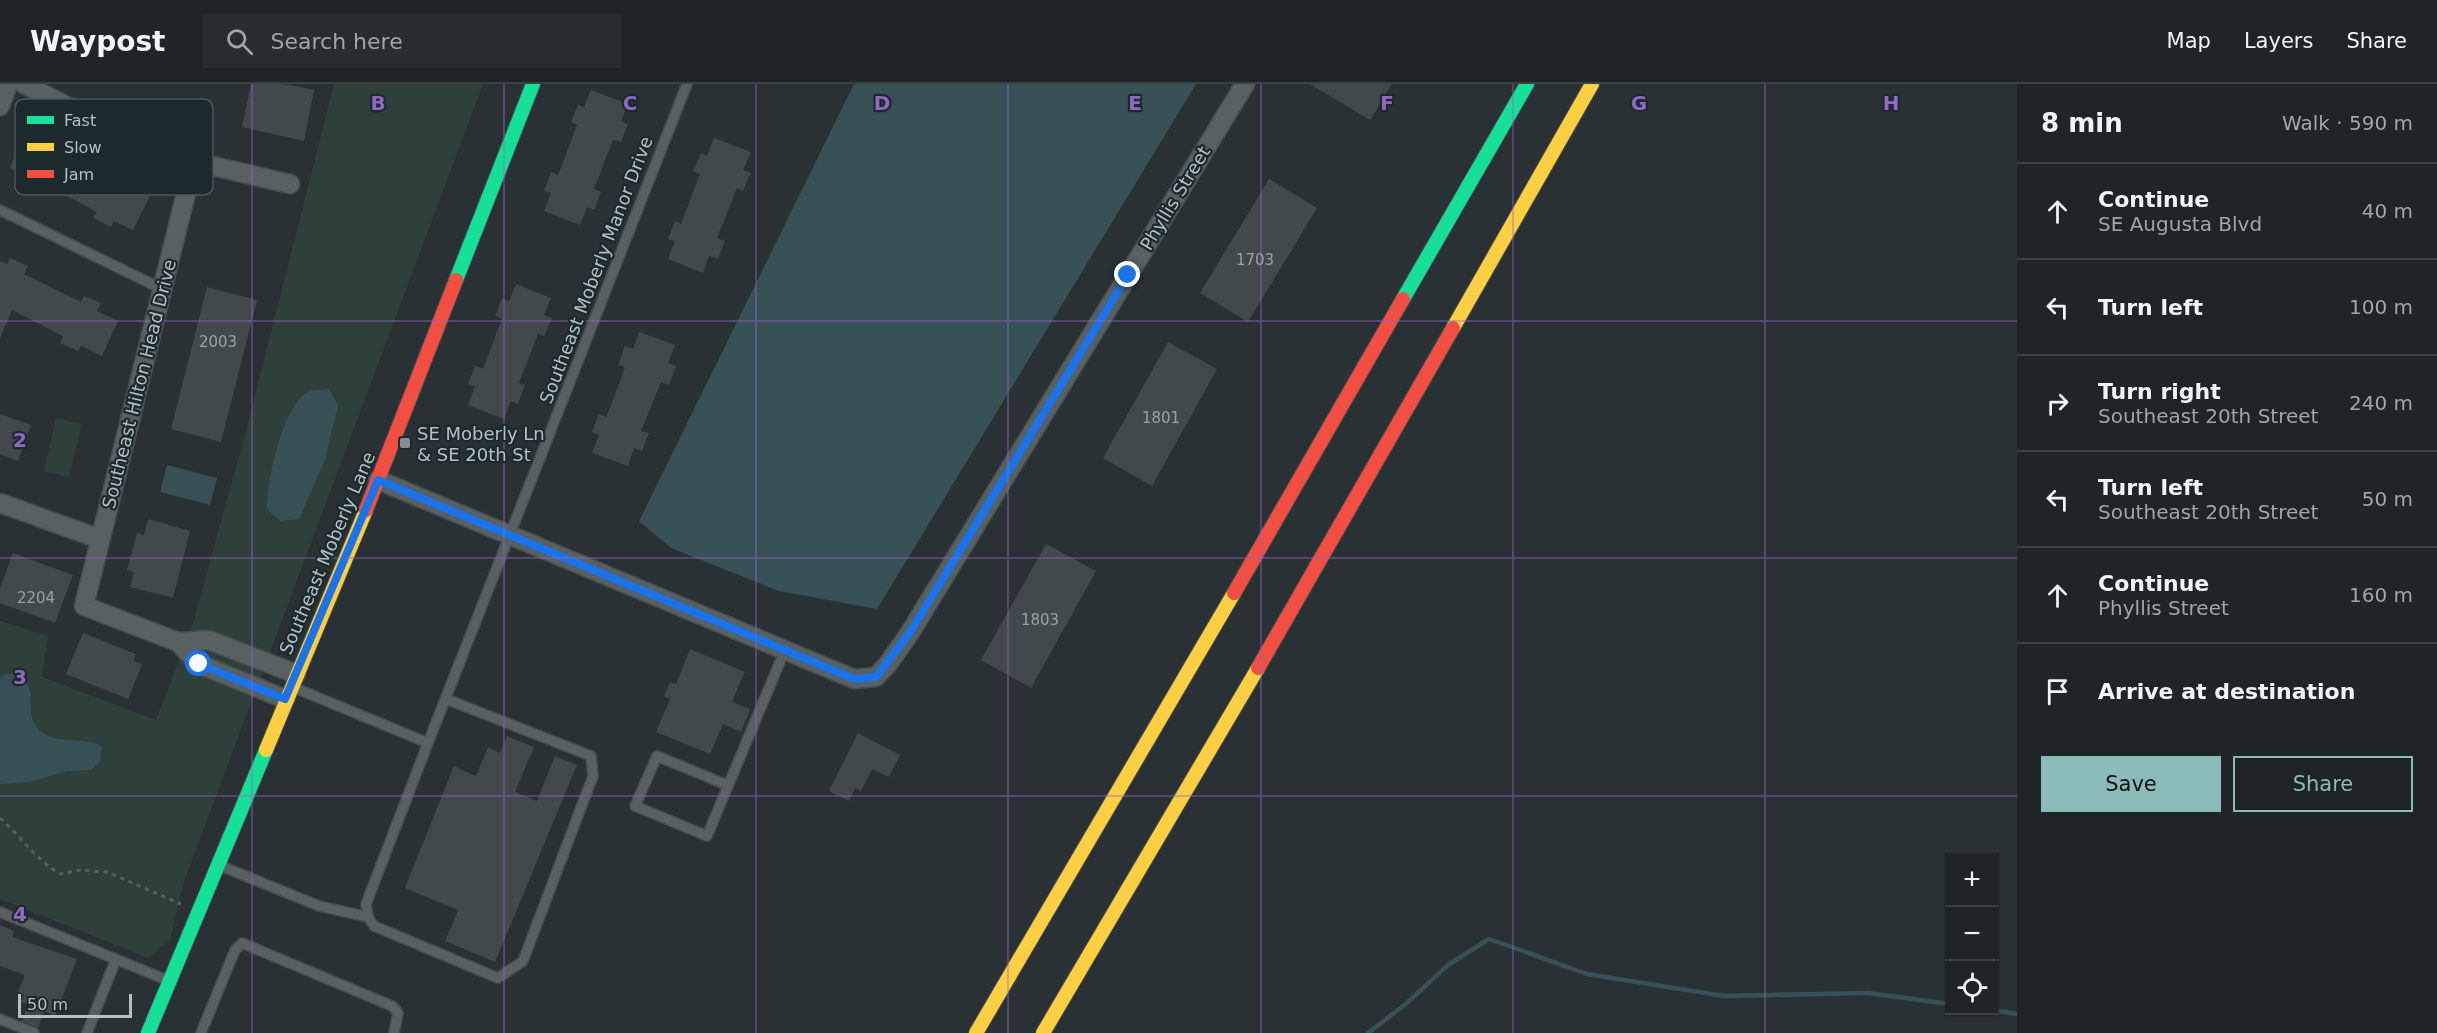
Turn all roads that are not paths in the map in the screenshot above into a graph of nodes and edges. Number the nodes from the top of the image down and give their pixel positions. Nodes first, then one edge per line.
1 (8, 84) edge
2 (24, 84) edge
3 (533, 84) edge
4 (687, 84) edge
5 (1245, 84) edge
6 (1527, 84) edge
7 (1592, 84) edge
8 (1601, 84) edge
9 (53, 99) edge
10 (0, 106) edge
11 (1558, 142) junction
12 (213, 166) edge
13 (290, 184) dead end
14 (186, 195) edge
15 (0, 210) edge
16 (162, 289) junction
17 (378, 480) junction
18 (0, 503) edge
19 (510, 536) junction
20 (100, 539) junction
21 (178, 642) junction
22 (785, 650) junction
23 (290, 686) junction
24 (446, 699) junction
25 (428, 743) junction
26 (727, 785) junction
27 (217, 865) junction
28 (0, 912) edge
29 (368, 917) junction
30 (116, 959) junction
31 (170, 982) junction
32 (0, 1019) edge
33 (34, 1033) edge
34 (87, 1033) edge
35 (148, 1033) edge
36 (201, 1033) edge
37 (394, 1033) edge
38 (976, 1033) edge
39 (1043, 1033) edge

1 - 10 street
2 - 9 street
3 - 17 main road, Southeast Moberly Lane
4 - 19 lane, Southeast Moberly Manor Drive
5 - 22 street, Phyllis Street
6 - 38 main road
7 - 11 main road
8 - 11 main road
11 - 39 main road
12 - 13 street
14 - 16 street, Southeast Hilton Head Drive
15 - 16 lane
16 - 20 street, Southeast Hilton Head Drive
17 - 19 street
17 - 23 main road, Southeast Moberly Lane
18 - 20 street
19 - 22 street
19 - 24 lane, Southeast Moberly Manor Drive
20 - 21 street, Southeast Hilton Head Drive
21 - 23 street
21 - 23 street
22 - 26 lane
23 - 25 lane
23 - 27 main road, Southeast Moberly Lane
24 - 25 lane, Southeast Moberly Manor Drive
24 - 29 lane
25 - 29 lane, Southeast Moberly Manor Drive
26 - 26 lane
27 - 29 lane
27 - 31 main road, Southeast Moberly Lane
28 - 30 lane
30 - 31 lane
30 - 34 lane
31 - 35 main road, Southeast Moberly Lane
32 - 33 lane
36 - 37 lane

